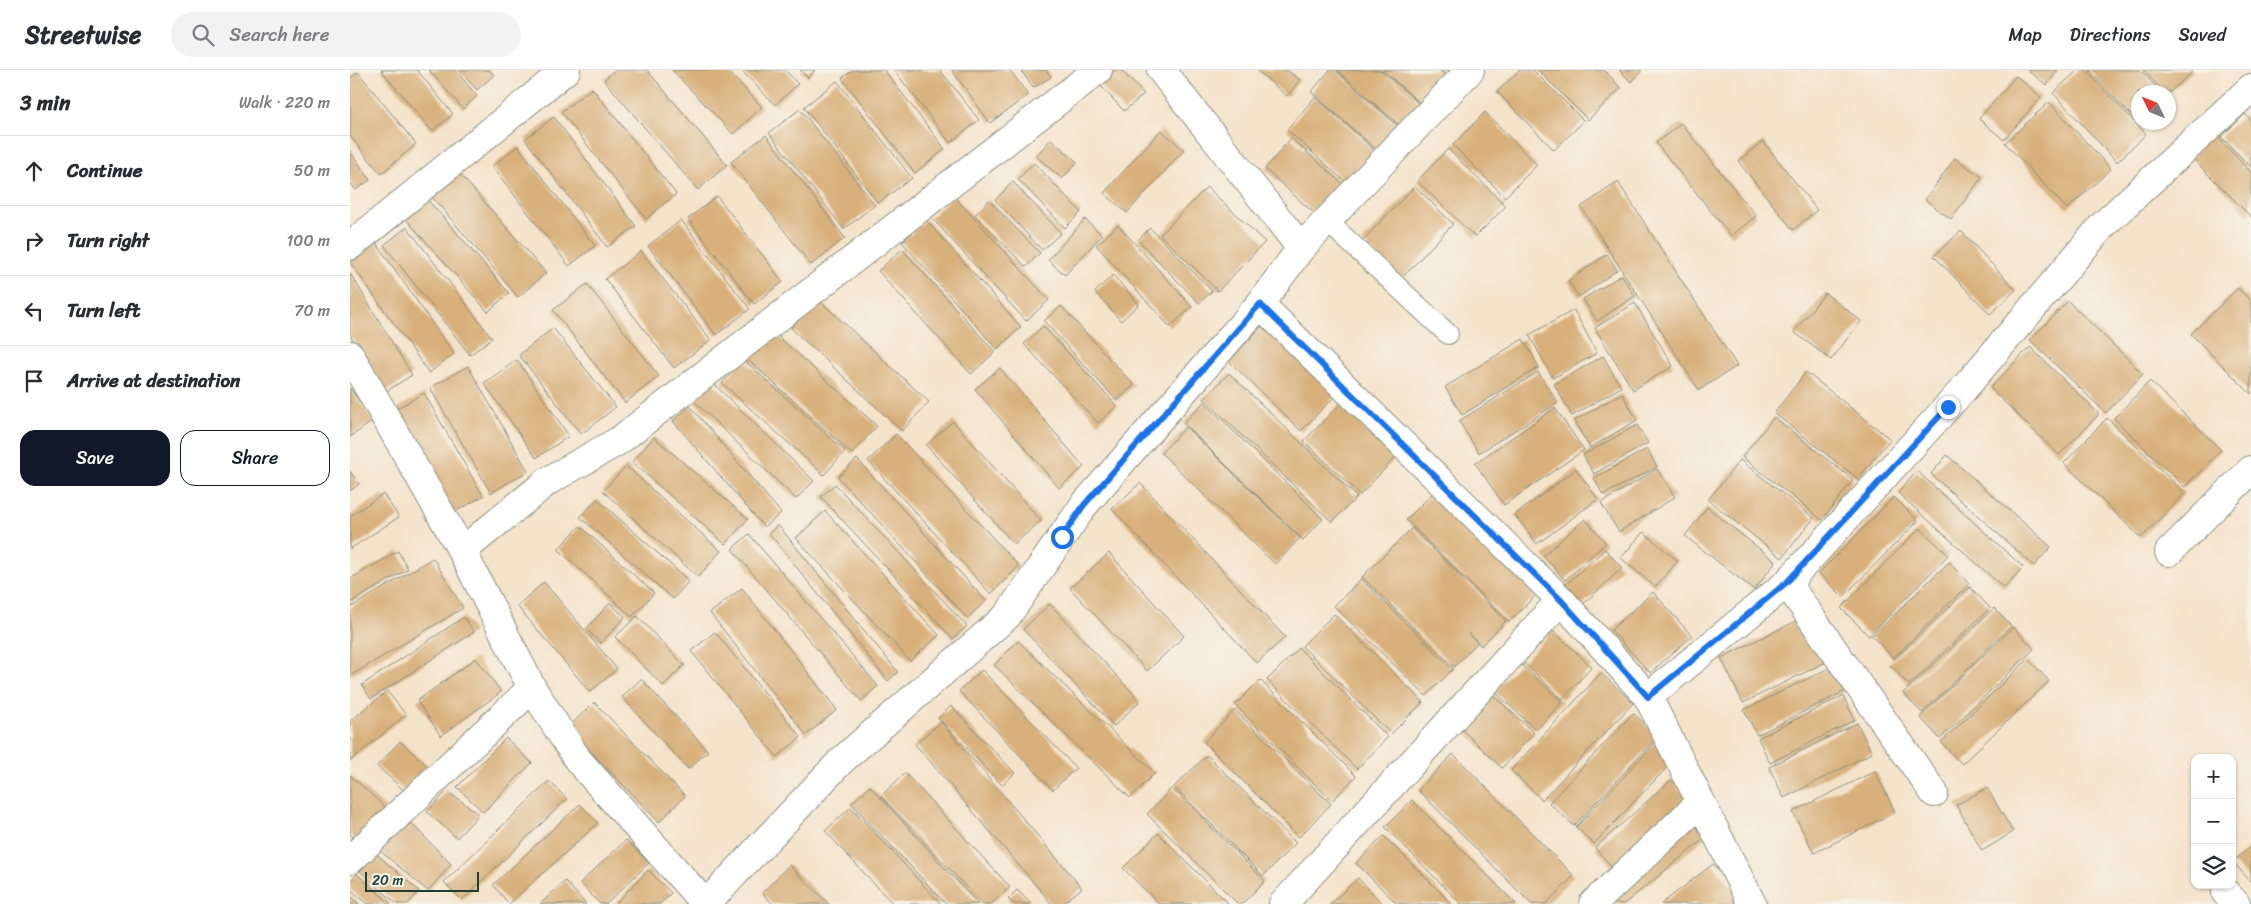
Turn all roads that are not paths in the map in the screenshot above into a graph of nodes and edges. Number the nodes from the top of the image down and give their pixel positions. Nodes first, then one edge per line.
1 (566, 70) edge
2 (1098, 70) edge
3 (1161, 70) edge
4 (1470, 70) edge
5 (2251, 88) edge
6 (1327, 221) junction
7 (350, 246) edge
8 (1301, 248) junction
9 (1260, 304) junction
10 (1448, 334) dead end
11 (350, 355) edge
12 (2251, 470) edge
13 (462, 551) junction
14 (2169, 552) dead end
15 (1787, 582) junction
16 (1561, 600) junction
17 (532, 688) junction
18 (1648, 697) junction
19 (1934, 793) dead end
20 (1701, 802) junction
21 (350, 860) edge
22 (705, 904) edge
23 (1283, 904) edge
24 (1593, 904) edge
25 (1752, 904) edge

1 - 7 street
2 - 13 street
3 - 8 street
4 - 6 street
5 - 15 street
6 - 8 street
6 - 10 lane
8 - 9 street
9 - 16 street
9 - 22 street
11 - 13 street
12 - 14 street
13 - 17 street
15 - 18 street
15 - 19 street
16 - 18 street
16 - 23 street
17 - 21 street
17 - 22 street
18 - 20 street
20 - 24 street
20 - 25 street

